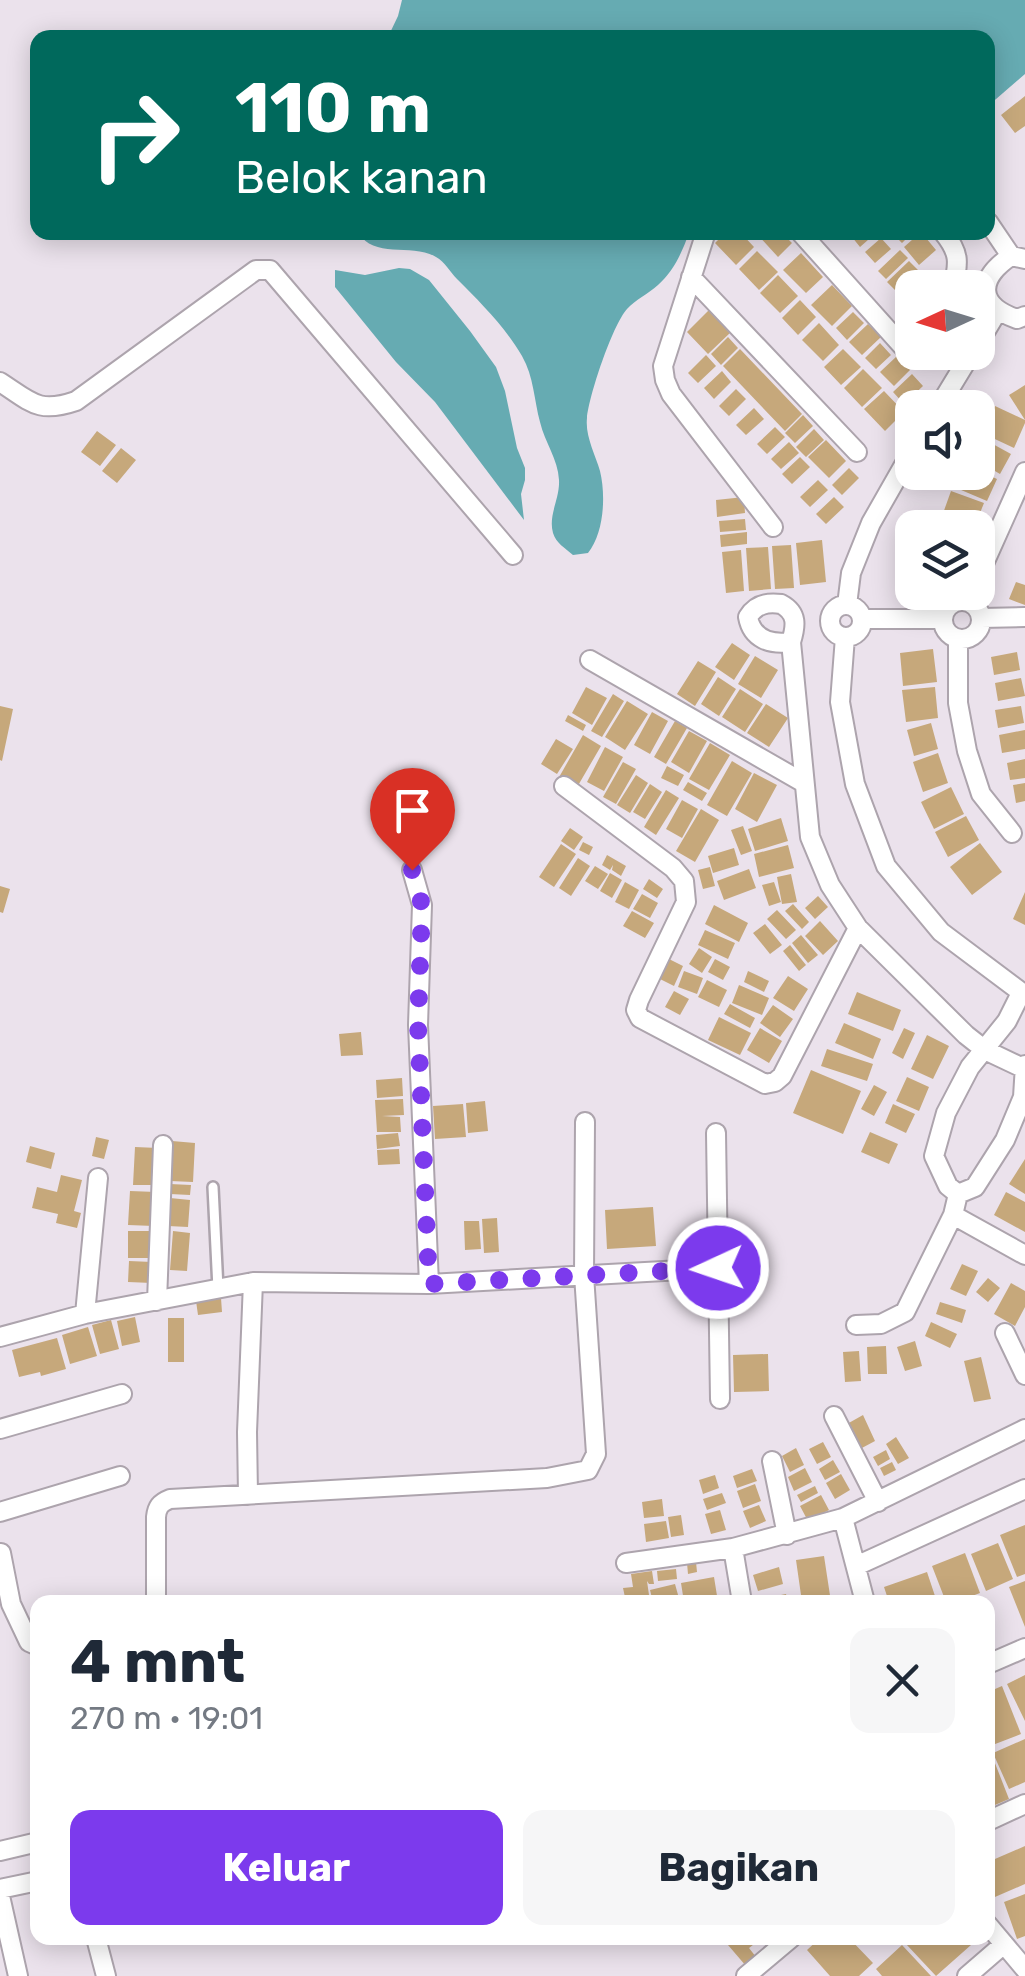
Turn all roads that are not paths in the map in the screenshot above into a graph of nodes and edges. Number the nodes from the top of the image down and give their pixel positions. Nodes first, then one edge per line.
1 (995, 230) edge
2 (703, 240) edge
3 (807, 240) edge
4 (950, 240) edge
5 (1018, 257) edge
6 (958, 270) edge
7 (691, 277) junction
8 (997, 312) junction
9 (995, 315) edge
10 (1025, 316) edge
11 (895, 337) edge
12 (0, 382) edge
13 (858, 452) dead end
14 (1025, 472) edge
15 (895, 480) edge
16 (774, 527) dead end
17 (995, 538) edge
18 (514, 554) dead end
19 (847, 605) junction
20 (946, 610) edge
21 (978, 610) edge
22 (1025, 617) edge
23 (981, 618) junction
24 (862, 619) junction
25 (942, 619) junction
26 (845, 637) junction
27 (958, 639) junction
28 (791, 642) dead end
29 (590, 660) dead end
30 (804, 783) junction
31 (564, 786) dead end
32 (1012, 833) dead end
33 (412, 870) dead end
34 (858, 928) junction
35 (1023, 994) edge
36 (986, 1050) junction
37 (1025, 1068) edge
38 (585, 1122) dead end
39 (716, 1132) dead end
40 (162, 1145) dead end
41 (98, 1178) dead end
42 (214, 1186) dead end
43 (958, 1194) junction
44 (952, 1215) junction
45 (1025, 1255) edge
46 (718, 1268) junction
47 (584, 1276) junction
48 (252, 1282) junction
49 (429, 1284) junction
50 (218, 1289) junction
51 (157, 1300) junction
52 (84, 1314) junction
53 (856, 1325) dead end
54 (1005, 1332) dead end
55 (0, 1337) edge
56 (1025, 1375) edge
57 (122, 1394) dead end
58 (720, 1399) dead end
59 (834, 1416) dead end
60 (0, 1428) edge
61 (1025, 1428) edge
62 (772, 1461) dead end
63 (120, 1476) dead end
64 (1025, 1489) edge
65 (248, 1496) junction
66 (878, 1502) junction
67 (0, 1512) edge
68 (843, 1518) junction
69 (787, 1535) junction
70 (733, 1548) junction
71 (1, 1553) edge
72 (626, 1563) dead end
73 (856, 1566) junction
74 (156, 1595) edge
75 (741, 1595) edge
76 (864, 1595) edge
77 (30, 1642) edge
78 (1025, 1648) edge
79 (995, 1661) edge
80 (1025, 1804) edge
81 (995, 1818) edge
82 (30, 1844) edge
83 (0, 1851) edge
84 (30, 1884) edge
85 (0, 1893) edge
86 (995, 1933) edge
87 (1004, 1944) junction
88 (98, 1945) edge
89 (783, 1945) edge
90 (1025, 1969) edge
91 (18, 1976) edge
92 (106, 1976) edge
93 (746, 1976) edge
94 (967, 1976) edge

1 - 5 street
2 - 7 street
3 - 11 street
4 - 6 street
5 - 8 street
7 - 13 street
7 - 16 street
8 - 9 street
8 - 10 street
12 - 18 street
14 - 17 street
15 - 19 street
19 - 24 street
19 - 26 street
20 - 25 street
21 - 23 street
22 - 23 street
23 - 27 street
24 - 25 street
24 - 26 street
25 - 27 street
26 - 35 street
27 - 32 street
28 - 30 street
29 - 30 street
30 - 34 street
31 - 34 street
33 - 49 street
34 - 36 street
35 - 36 street
36 - 37 street
36 - 43 street
37 - 43 street
38 - 47 street
39 - 46 street
40 - 51 street
41 - 52 street
42 - 50 lane
43 - 44 street
44 - 45 street
44 - 53 street
46 - 47 street
46 - 58 street
47 - 49 street
47 - 65 street
48 - 49 street
48 - 50 street
48 - 65 street
50 - 51 street
51 - 52 street
52 - 55 street
54 - 56 street
57 - 60 street
59 - 66 street
61 - 66 street
62 - 69 street
63 - 67 street
64 - 73 street
65 - 74 street
66 - 68 street
68 - 69 street
68 - 73 street
69 - 70 street
70 - 72 street
70 - 75 street
71 - 77 street
73 - 76 street
78 - 79 street
80 - 81 street
82 - 83 street
84 - 85 street
85 - 91 street
86 - 87 street
87 - 90 street
87 - 94 street
88 - 92 street
89 - 93 street

